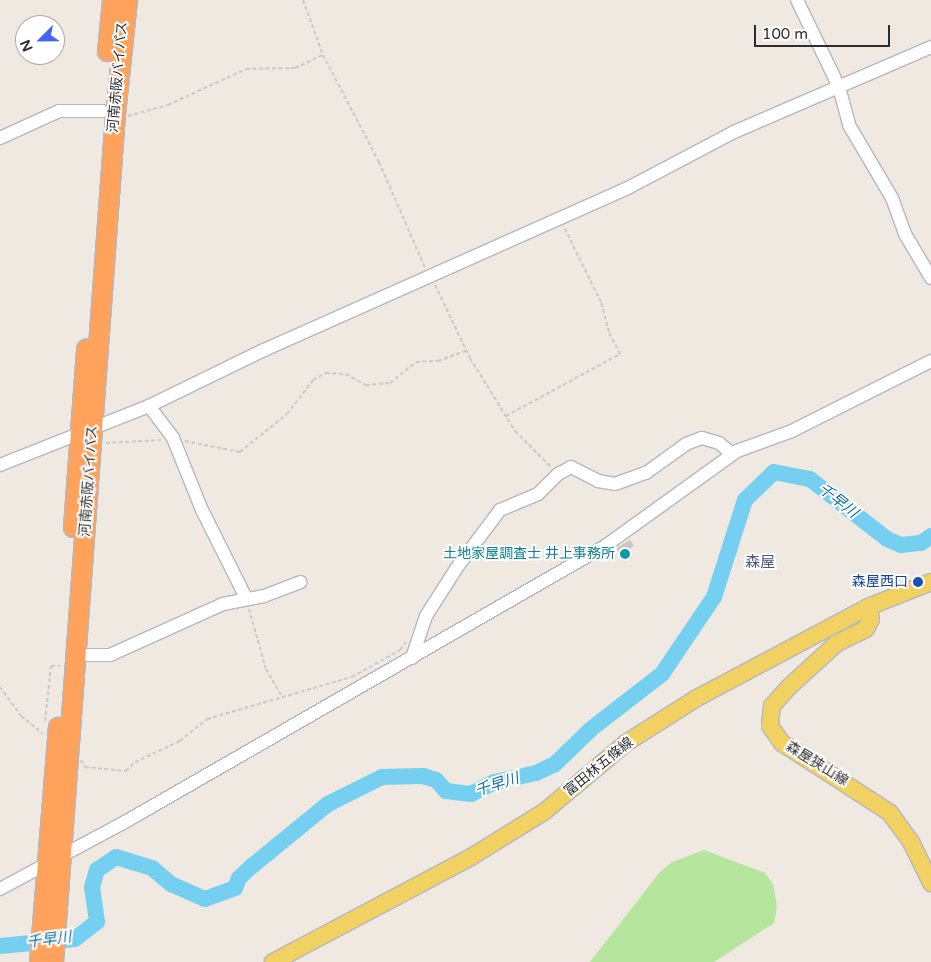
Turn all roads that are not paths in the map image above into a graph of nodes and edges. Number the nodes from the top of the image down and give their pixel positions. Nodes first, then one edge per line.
1 (112, 0) edge
2 (127, 0) edge
3 (797, 0) edge
4 (931, 47) edge
5 (839, 87) junction
6 (109, 113) junction
7 (0, 138) edge
8 (931, 278) edge
9 (931, 360) edge
10 (149, 406) junction
11 (87, 436) junction
12 (732, 454) junction
13 (0, 465) edge
14 (300, 582) dead end
15 (931, 582) edge
16 (246, 598) junction
17 (868, 607) junction
18 (412, 658) junction
19 (69, 661) junction
20 (63, 855) junction
21 (46, 865) junction
22 (931, 883) edge
23 (0, 890) edge
24 (50, 918) junction
25 (49, 962) edge
26 (273, 962) edge

1 - 6 highway, 河南赤阪バイパス
2 - 6 highway, 河南赤阪バイパス
3 - 5 street
4 - 5 street
5 - 8 street
5 - 10 street
6 - 7 street
6 - 11 highway, 河南赤阪バイパス
9 - 12 street
10 - 11 street
10 - 16 street
11 - 13 street
11 - 19 highway, 河南赤阪バイパス
12 - 18 street
12 - 18 street
14 - 16 street
15 - 17 main road, 富田林五條線
16 - 19 street
17 - 22 main road, 森屋狭山線
17 - 26 main road, 富田林五條線
18 - 20 street
19 - 20 highway, 河南赤阪バイパス
19 - 21 highway, 河南赤阪バイパス
20 - 21 street
20 - 24 highway, 河南赤阪バイパス
21 - 23 street
21 - 24 highway, 河南赤阪バイパス
24 - 25 highway, 河南赤阪バイパス

